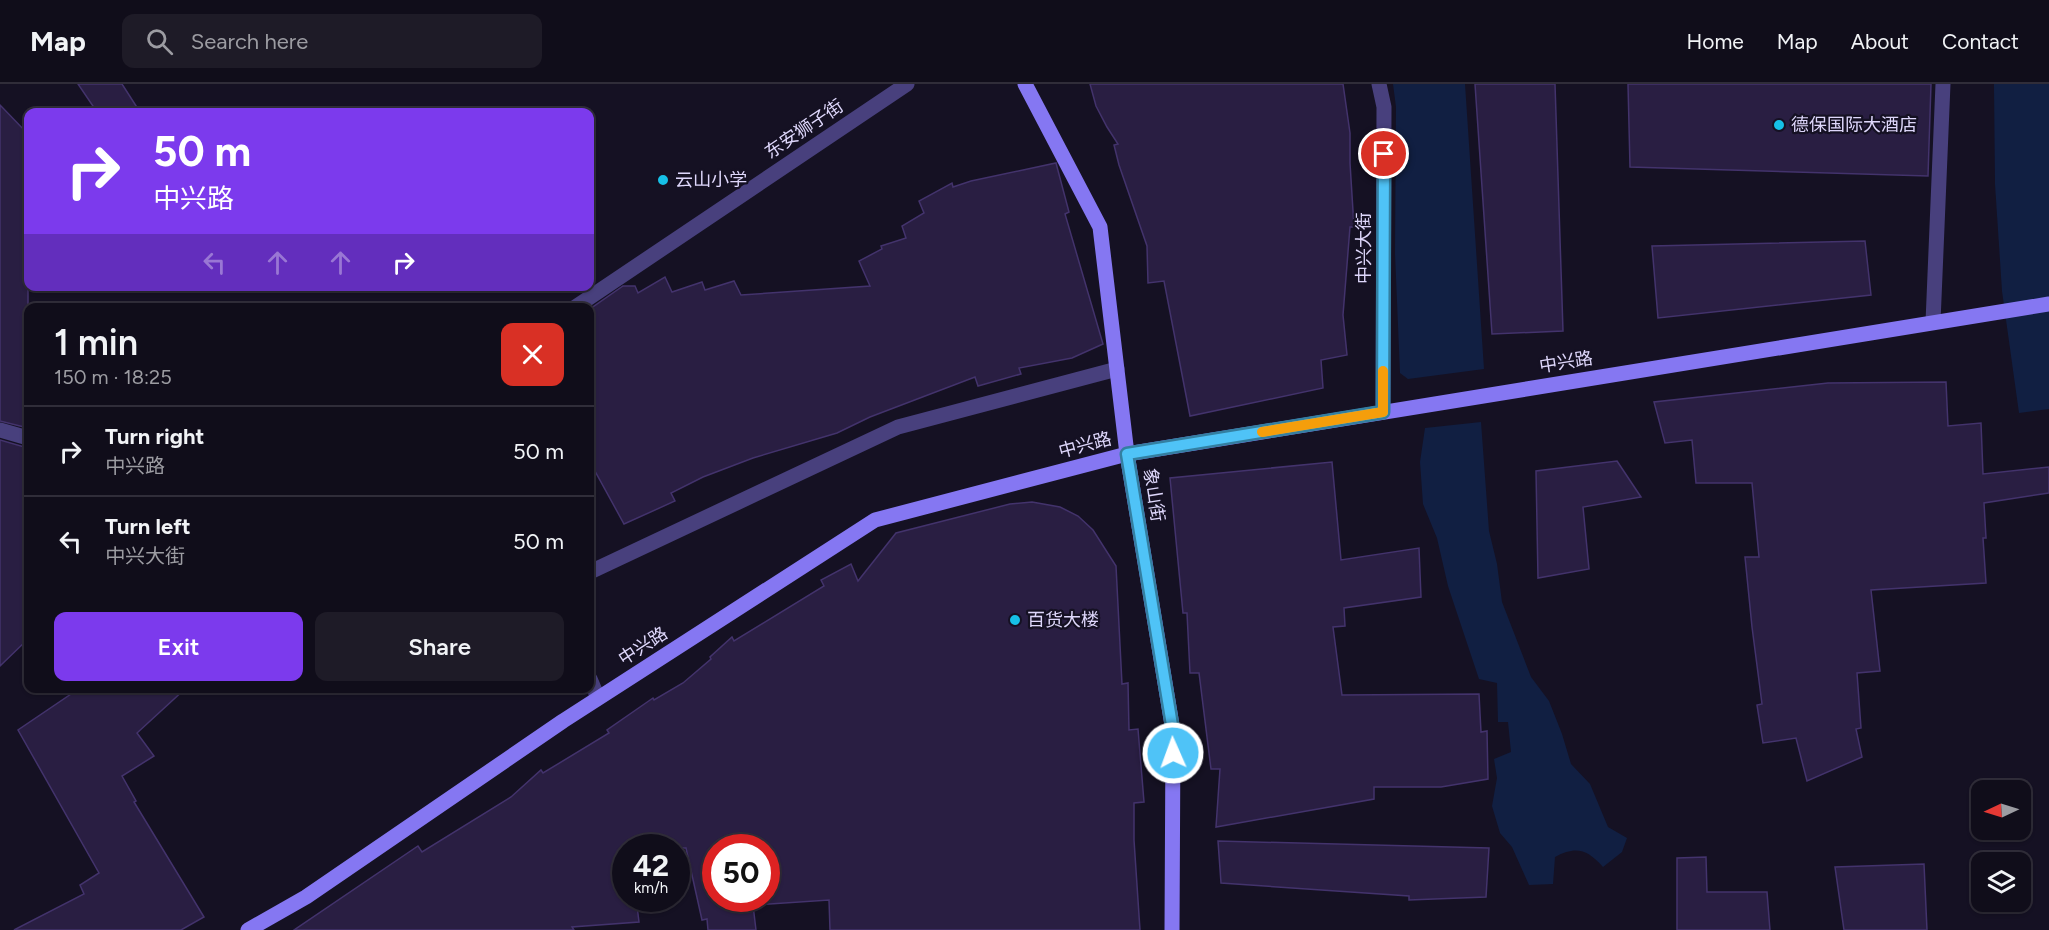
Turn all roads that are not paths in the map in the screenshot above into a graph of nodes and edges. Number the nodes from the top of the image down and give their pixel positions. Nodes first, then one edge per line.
1 (908, 84) edge
2 (1025, 84) edge
3 (1379, 84) edge
4 (1943, 84) edge
5 (581, 303) edge
6 (2049, 304) edge
7 (1933, 322) junction
8 (1117, 369) junction
9 (1383, 412) junction
10 (0, 430) edge
11 (24, 437) edge
12 (1127, 454) junction
13 (594, 570) edge
14 (594, 688) edge
15 (598, 698) junction
16 (248, 930) edge
17 (1172, 930) edge

1 - 5 street, 东安狮子街
2 - 8 main road, 象山街
3 - 9 street, 中兴大街
4 - 7 street
6 - 7 main road, 中兴路
7 - 9 main road, 中兴路
8 - 12 main road, 象山街
8 - 13 street
9 - 12 main road, 中兴路
10 - 11 street
12 - 15 main road, 中兴路
12 - 17 main road, 象山街
14 - 15 street
15 - 16 main road, 中兴路

